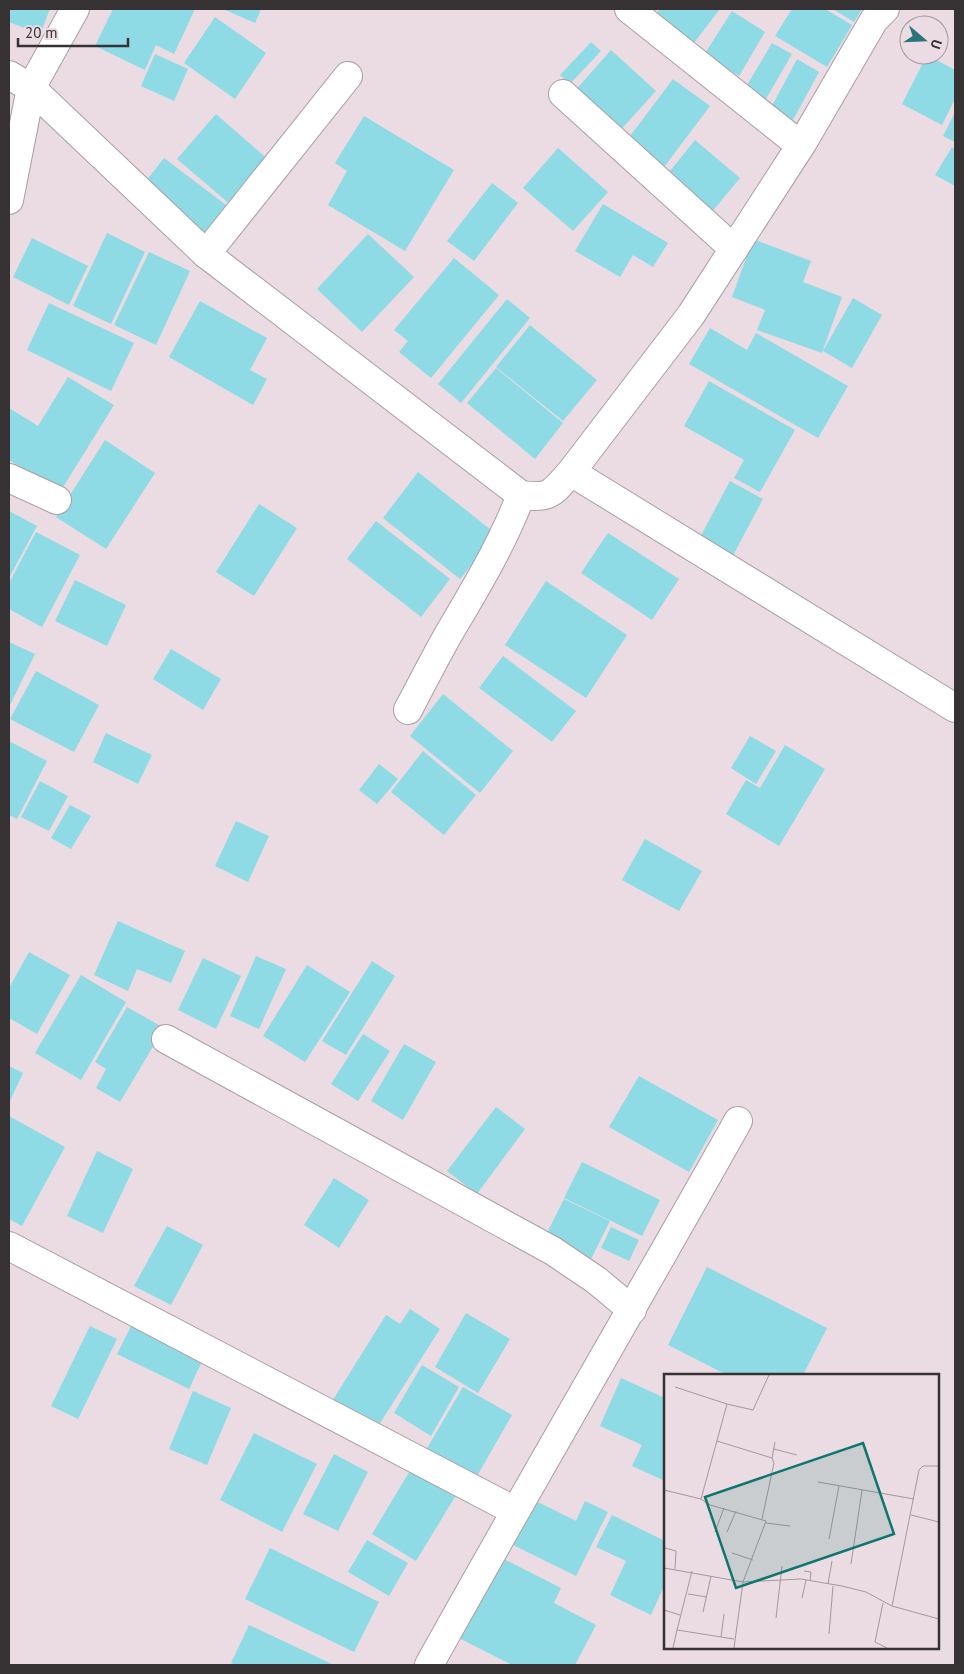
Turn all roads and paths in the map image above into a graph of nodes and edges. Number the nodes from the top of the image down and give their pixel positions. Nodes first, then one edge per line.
1 (75, 9) edge
2 (629, 9) edge
3 (886, 9) edge
4 (348, 76) dead end
5 (20, 81) edge
6 (563, 94) dead end
7 (800, 146) junction
8 (9, 200) edge
9 (734, 249) junction
10 (206, 254) junction
11 (571, 472) junction
12 (9, 478) edge
13 (521, 495) junction
14 (57, 500) dead end
15 (955, 708) edge
16 (408, 710) dead end
17 (166, 1040) dead end
18 (738, 1121) dead end
19 (9, 1246) edge
20 (632, 1310) junction
21 (514, 1511) junction
22 (429, 1665) edge

1 - 5 street
2 - 7 street
3 - 7 street
4 - 10 street
5 - 8 street
5 - 10 street
6 - 9 street
7 - 9 street
9 - 11 street
10 - 13 street
11 - 13 street
11 - 15 street
12 - 14 street
13 - 16 street
17 - 20 street
18 - 20 street
19 - 21 street
20 - 21 street
21 - 22 street

